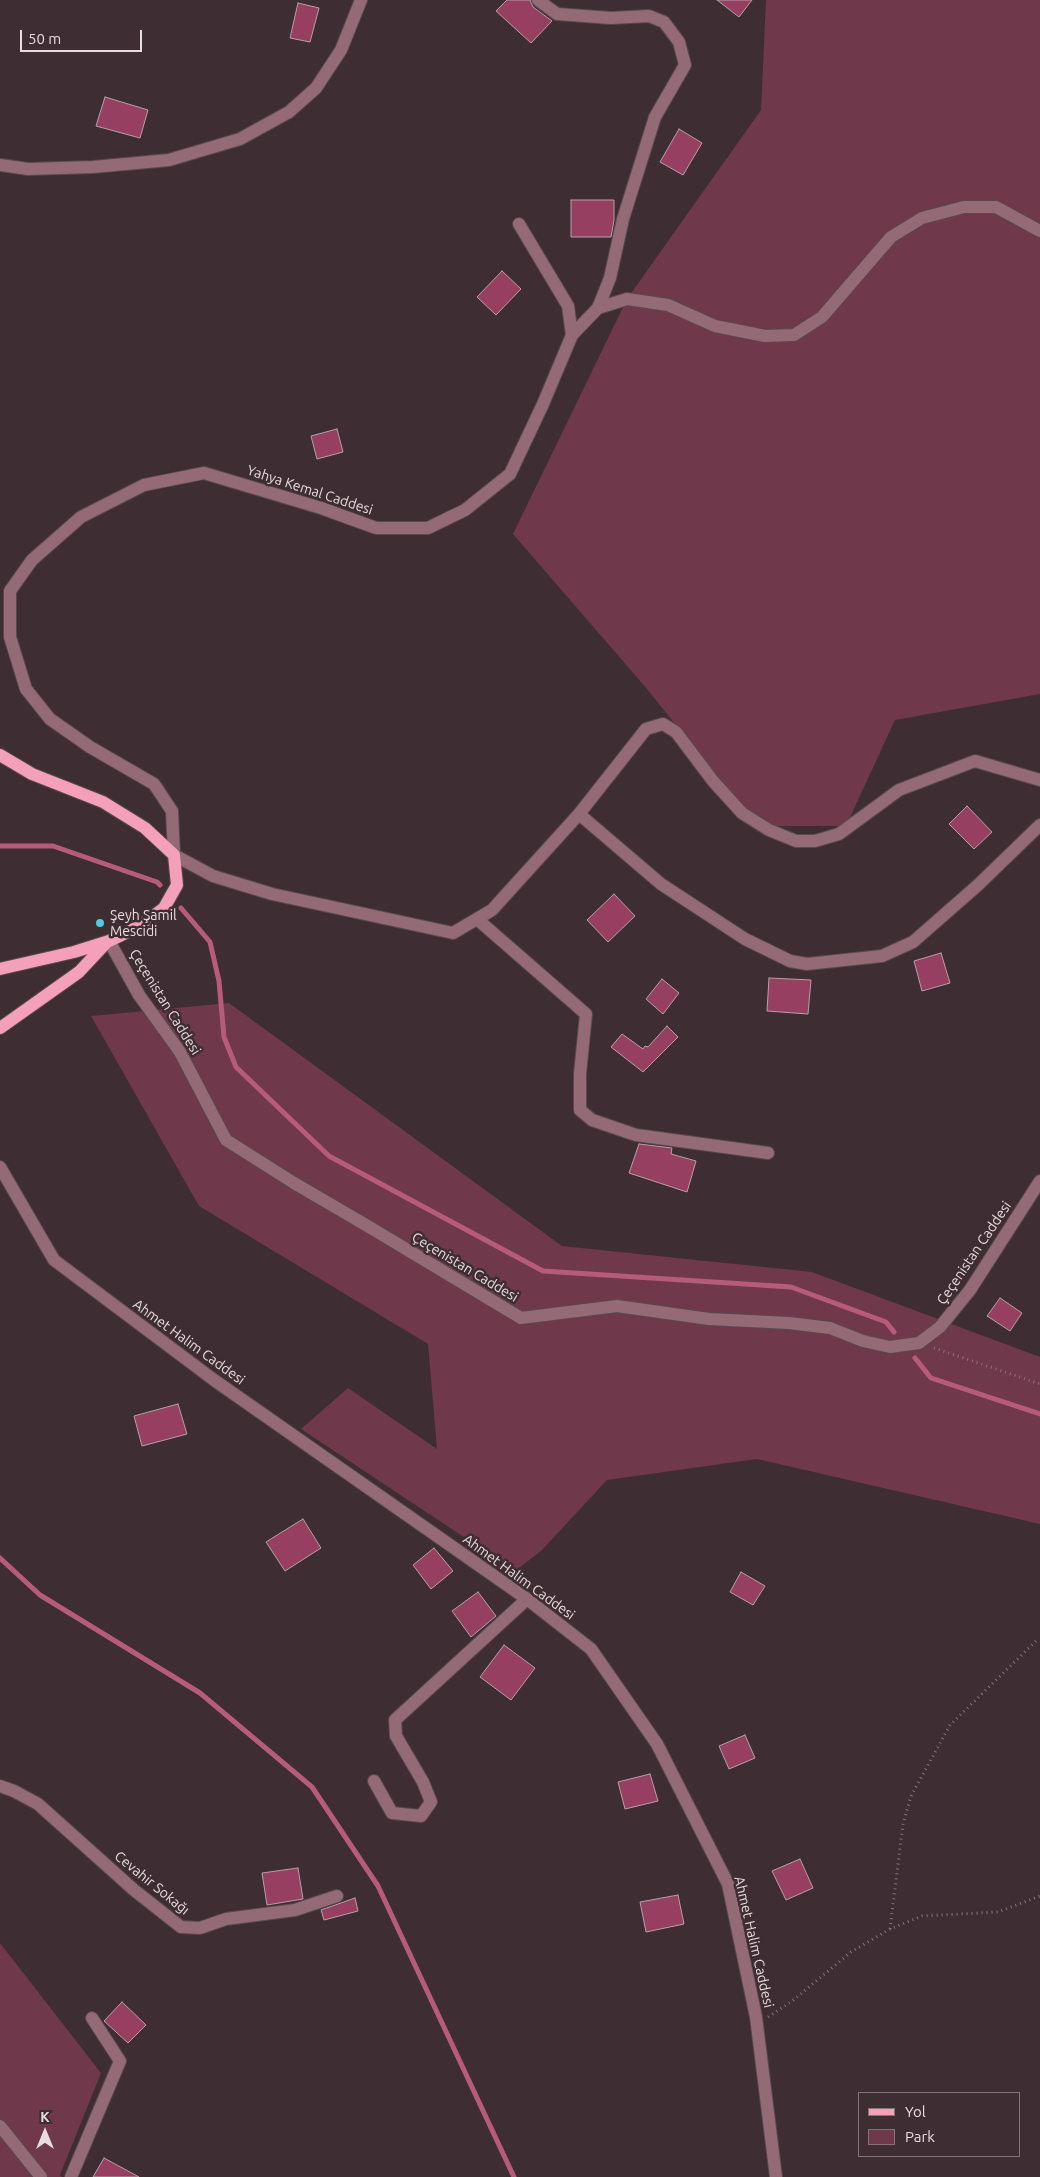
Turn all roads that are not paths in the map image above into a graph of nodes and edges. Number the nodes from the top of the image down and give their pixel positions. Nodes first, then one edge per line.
1 (361, 0) edge
2 (538, 0) edge
3 (0, 165) edge
4 (519, 224) dead end
5 (1040, 231) edge
6 (598, 308) junction
7 (572, 335) junction
8 (0, 755) edge
9 (1040, 780) edge
10 (579, 814) junction
11 (1040, 825) edge
12 (174, 855) junction
13 (477, 918) junction
14 (109, 941) junction
15 (0, 969) edge
16 (0, 1028) edge
17 (768, 1153) dead end
18 (0, 1167) edge
19 (1040, 1181) edge
20 (527, 1599) junction
21 (374, 1780) dead end
22 (0, 1786) edge
23 (337, 1896) dead end
24 (92, 2018) dead end
25 (0, 2126) edge
26 (41, 2177) edge
27 (71, 2177) edge
28 (776, 2177) edge

1 - 3 street
2 - 6 street
4 - 7 street
5 - 6 street, Yahya Kemal Caddesi
6 - 7 street, Yahya Kemal Caddesi
7 - 12 street, Yahya Kemal Caddesi
8 - 12 main road
9 - 10 street
10 - 11 street
10 - 13 street
12 - 13 street
12 - 14 main road
13 - 17 street
14 - 15 main road
14 - 16 main road
14 - 19 street, Çeçenistan Caddesi
18 - 20 street, Ahmet Halim Caddesi
20 - 21 street
20 - 28 street, Ahmet Halim Caddesi
22 - 23 street, Cevahir Sokağı
24 - 27 street
25 - 26 street

